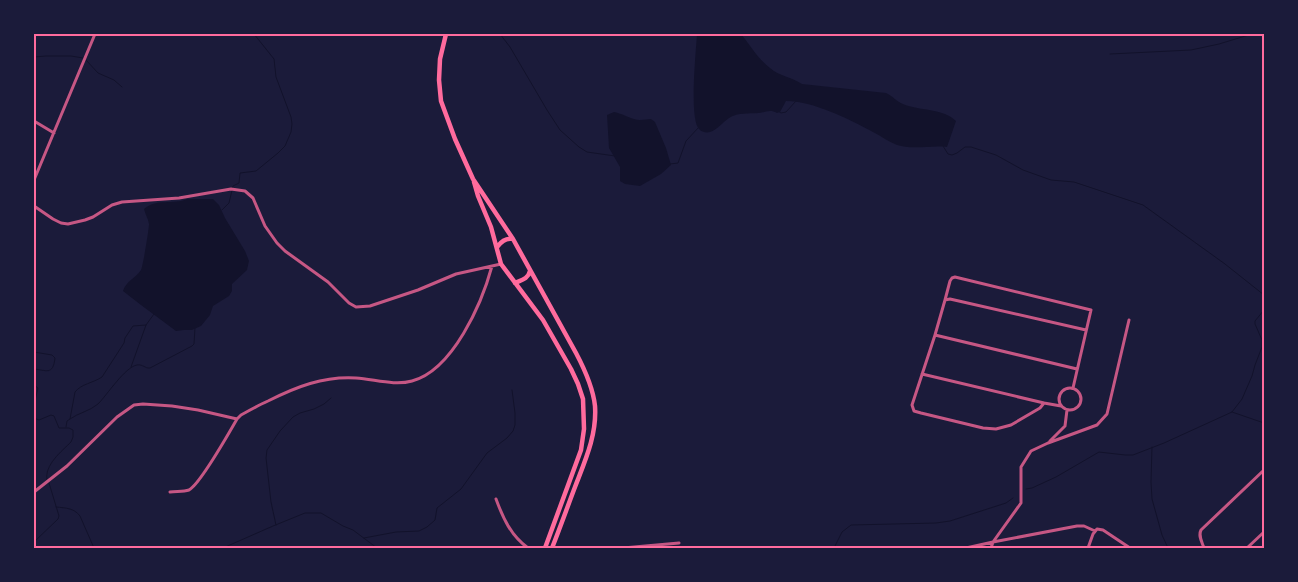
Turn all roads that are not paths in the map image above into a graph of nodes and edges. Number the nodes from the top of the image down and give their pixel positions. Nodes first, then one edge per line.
1 (95, 34) edge
2 (446, 34) edge
3 (34, 121) edge
4 (54, 133) junction
5 (473, 179) junction
6 (34, 180) edge
7 (34, 206) edge
8 (513, 239) junction
9 (497, 247) junction
10 (501, 264) junction
11 (492, 266) junction
12 (530, 270) junction
13 (515, 283) junction
14 (946, 300) junction
15 (1129, 320) dead end
16 (1086, 330) junction
17 (935, 335) junction
18 (1077, 369) junction
19 (922, 374) junction
20 (1073, 388) junction
21 (1044, 403) junction
22 (1061, 406) junction
23 (1068, 410) junction
24 (237, 419) junction
25 (1048, 443) junction
26 (1264, 470) edge
27 (34, 492) edge
28 (170, 492) dead end
29 (496, 499) dead end
30 (1095, 531) junction
31 (1264, 532) edge
32 (993, 542) junction
33 (679, 543) dead end
34 (653, 547) edge
35 (528, 548) edge
36 (545, 548) edge
37 (552, 548) edge
38 (623, 548) edge
39 (966, 548) edge
40 (991, 548) edge
41 (1088, 548) edge
42 (1130, 548) edge
43 (1204, 548) edge
44 (1247, 548) edge

1 - 4 street
2 - 5 main road
3 - 4 street
4 - 6 street
5 - 8 main road
5 - 9 main road
7 - 11 street
8 - 9 main road
8 - 12 main road
9 - 10 main road
10 - 11 street
10 - 13 main road
11 - 24 street
12 - 13 main road
12 - 37 main road
13 - 36 main road
14 - 16 street
14 - 16 street
14 - 17 street
15 - 25 street
16 - 18 street
17 - 18 street
17 - 19 street
18 - 20 street
19 - 21 street
19 - 21 street
20 - 22 street
20 - 23 street
21 - 22 street
22 - 23 street
23 - 25 street
24 - 27 street
24 - 28 street
25 - 32 street
26 - 43 street
29 - 35 street
30 - 32 street
30 - 41 street
30 - 42 street
31 - 44 street
32 - 39 street
32 - 40 street
33 - 34 street
34 - 38 street

